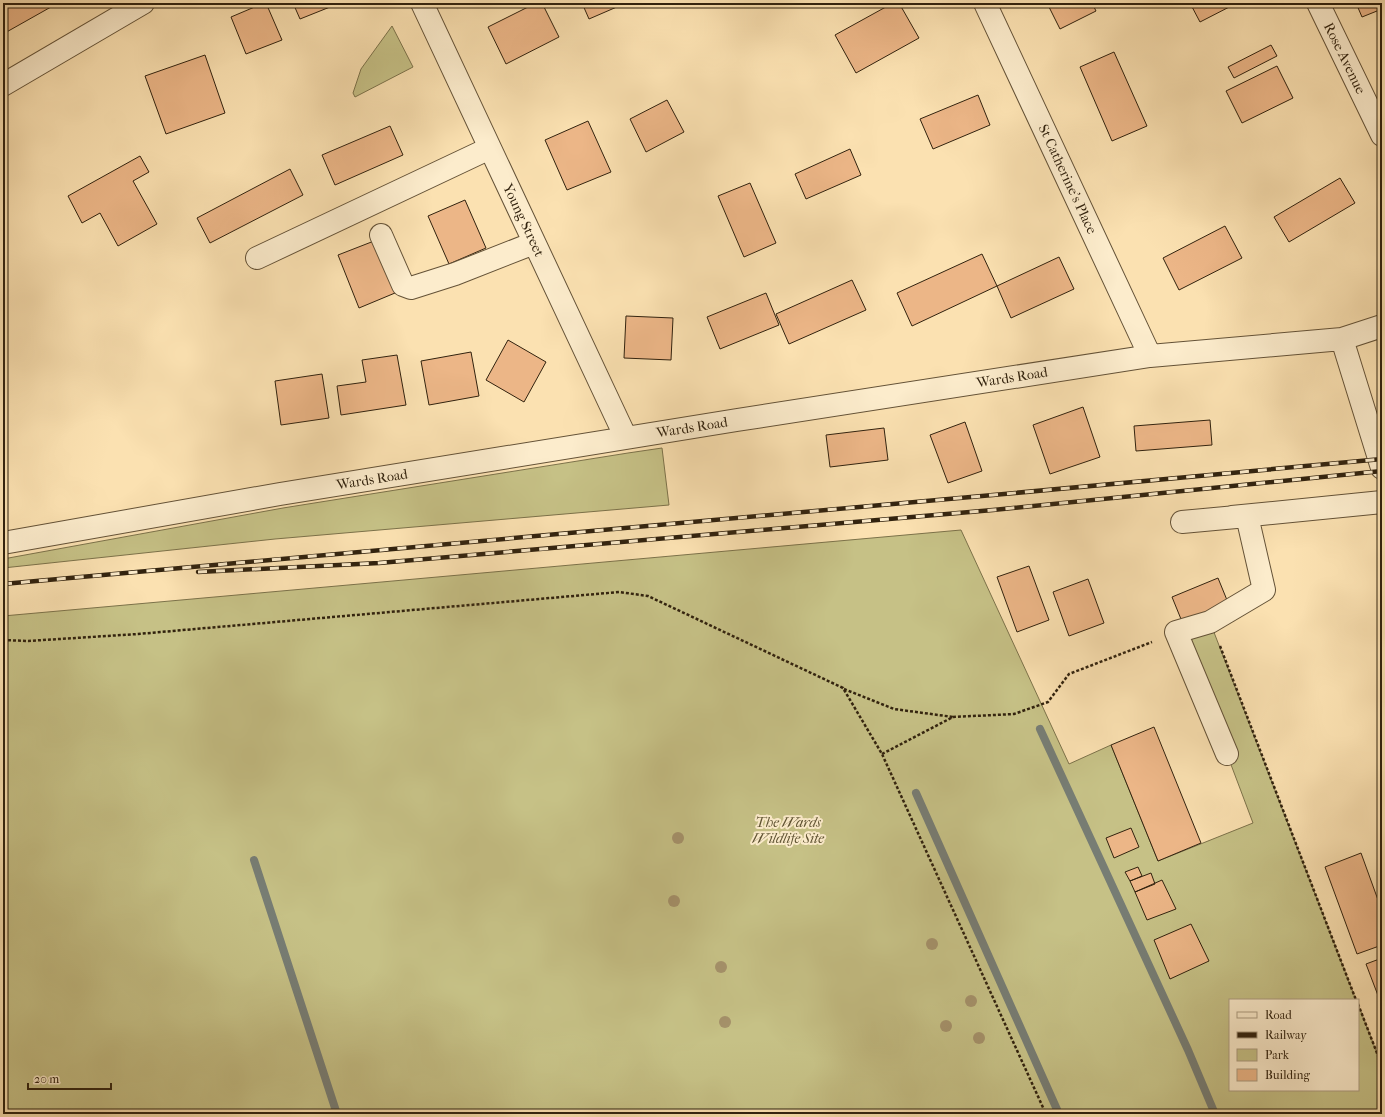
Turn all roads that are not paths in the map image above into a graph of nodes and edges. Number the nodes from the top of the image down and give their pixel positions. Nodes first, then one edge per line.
1 (143, 3) edge
2 (422, 3) edge
3 (985, 3) edge
4 (1318, 3) edge
5 (3, 86) edge
6 (1382, 135) edge
7 (490, 148) junction
8 (381, 235) dead end
9 (534, 243) junction
10 (256, 258) dead end
11 (1382, 326) edge
12 (1342, 338) junction
13 (1150, 356) junction
14 (626, 438) junction
15 (1382, 468) edge
16 (1382, 502) edge
17 (3, 543) edge
18 (1226, 754) dead end

1 - 5 street
2 - 7 street, Young Street
3 - 13 street, St Catherine's Place
4 - 6 street, Rose Avenue
7 - 9 street, Young Street
7 - 10 street
8 - 9 street
9 - 14 street, Young Street
11 - 12 street, Wards Road
12 - 13 street, Wards Road
12 - 15 street
13 - 14 street, Wards Road
14 - 17 street, Wards Road
16 - 18 street

